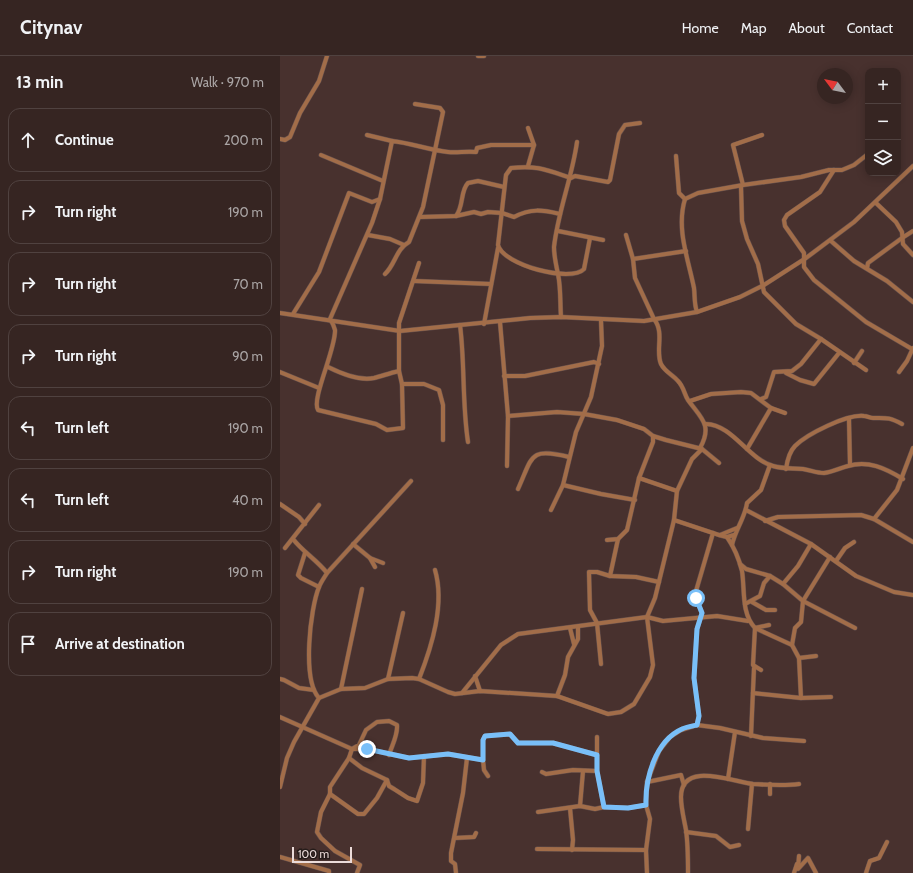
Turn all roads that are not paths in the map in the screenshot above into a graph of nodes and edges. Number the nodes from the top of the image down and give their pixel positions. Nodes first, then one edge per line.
1 (327, 56) edge
2 (478, 56) edge
3 (484, 56) edge
4 (414, 104) dead end
5 (640, 123) dead end
6 (528, 128) dead end
7 (367, 135) dead end
8 (762, 135) dead end
9 (280, 139) edge
10 (392, 141) junction
11 (577, 142) dead end
12 (534, 145) junction
13 (434, 150) junction
14 (321, 155) dead end
15 (676, 156) dead end
16 (865, 156) edge
17 (528, 166) junction
18 (912, 169) edge
19 (834, 170) junction
20 (571, 178) junction
21 (900, 178) joint
22 (383, 182) junction
23 (742, 186) junction
24 (504, 187) junction
25 (380, 199) junction
26 (685, 199) junction
27 (876, 203) junction
28 (502, 213) junction
29 (560, 214) junction
30 (456, 216) junction
31 (420, 217) junction
32 (558, 231) junction
33 (913, 232) edge
34 (368, 235) junction
35 (626, 235) dead end
36 (590, 238) junction
37 (902, 238) junction
38 (603, 240) dead end
39 (831, 240) junction
40 (404, 245) junction
41 (498, 248) junction
42 (686, 251) junction
43 (913, 255) edge
44 (806, 258) junction
45 (633, 259) junction
46 (419, 263) dead end
47 (867, 268) junction
48 (385, 274) dead end
49 (558, 274) junction
50 (414, 281) junction
51 (491, 284) junction
52 (764, 285) junction
53 (913, 302) edge
54 (697, 312) junction
55 (280, 313) edge
56 (293, 314) junction
57 (561, 317) junction
58 (600, 320) junction
59 (654, 320) junction
60 (331, 321) junction
61 (500, 322) junction
62 (484, 324) junction
63 (460, 325) junction
64 (400, 331) junction
65 (821, 339) junction
66 (913, 349) edge
67 (862, 351) dead end
68 (839, 353) junction
69 (854, 363) junction
70 (599, 364) junction
71 (328, 367) junction
72 (866, 370) dead end
73 (280, 372) edge
74 (399, 372) junction
75 (899, 372) dead end
76 (786, 373) junction
77 (504, 376) junction
78 (402, 384) junction
79 (319, 388) junction
80 (761, 399) junction
81 (690, 401) junction
82 (771, 408) junction
83 (785, 413) dead end
84 (584, 414) junction
85 (508, 416) junction
86 (849, 419) junction
87 (706, 424) junction
88 (902, 424) dead end
89 (653, 436) junction
90 (443, 440) dead end
91 (468, 442) dead end
92 (913, 448) edge
93 (702, 449) junction
94 (747, 449) junction
95 (569, 457) junction
96 (719, 463) dead end
97 (770, 465) junction
98 (850, 465) junction
99 (507, 466) dead end
100 (786, 469) junction
101 (639, 478) junction
102 (903, 479) junction
103 (411, 481) dead end
104 (563, 485) junction
105 (518, 489) dead end
106 (677, 491) junction
107 (634, 500) junction
108 (280, 504) edge
109 (319, 505) dead end
110 (551, 510) dead end
111 (746, 510) junction
112 (874, 519) junction
113 (674, 520) junction
114 (764, 521) junction
115 (305, 524) junction
116 (737, 528) junction
117 (713, 533) junction
118 (719, 535) junction
119 (734, 536) junction
120 (727, 537) junction
121 (293, 539) junction
122 (618, 539) junction
123 (607, 540) dead end
124 (854, 542) dead end
125 (913, 542) edge
126 (353, 544) junction
127 (810, 544) junction
128 (732, 545) junction
129 (285, 548) dead end
130 (305, 553) junction
131 (830, 557) junction
132 (370, 558) junction
133 (836, 561) junction
134 (383, 564) dead end
135 (740, 564) junction
136 (375, 568) dead end
137 (746, 569) junction
138 (435, 570) dead end
139 (326, 573) junction
140 (742, 573) junction
141 (610, 576) junction
142 (770, 576) junction
143 (659, 582) junction
144 (783, 584) junction
145 (319, 587) junction
146 (362, 589) dead end
147 (913, 595) edge
148 (803, 601) junction
149 (752, 602) junction
150 (745, 604) junction
151 (774, 610) dead end
152 (403, 613) dead end
153 (647, 617) junction
154 (701, 617) junction
155 (748, 621) junction
156 (597, 623) junction
157 (769, 625) dead end
158 (570, 628) junction
159 (578, 628) junction
160 (754, 628) junction
161 (854, 628) dead end
162 (574, 645) junction
163 (792, 645) junction
164 (816, 656) dead end
165 (799, 658) junction
166 (601, 664) dead end
167 (754, 668) junction
168 (761, 670) dead end
169 (475, 676) junction
170 (388, 678) junction
171 (280, 679) edge
172 (420, 679) junction
173 (314, 690) junction
174 (341, 690) junction
175 (480, 691) junction
176 (462, 693) junction
177 (753, 693) junction
178 (556, 696) junction
179 (831, 697) dead end
180 (319, 698) junction
181 (800, 698) junction
182 (280, 717) edge
183 (697, 725) junction
184 (303, 727) junction
185 (735, 732) junction
186 (751, 736) junction
187 (597, 737) dead end
188 (804, 741) dead end
189 (352, 749) junction
190 (389, 755) junction
191 (597, 755) junction
192 (424, 756) junction
193 (349, 758) junction
194 (467, 758) junction
195 (483, 760) junction
196 (583, 771) junction
197 (597, 771) junction
198 (542, 772) dead end
199 (488, 776) dead end
200 (728, 779) junction
201 (386, 780) junction
202 (647, 782) junction
203 (684, 784) junction
204 (752, 784) junction
205 (770, 784) junction
206 (799, 784) dead end
207 (280, 787) edge
208 (330, 794) junction
209 (770, 794) dead end
210 (646, 805) junction
211 (580, 806) junction
212 (604, 807) junction
213 (570, 808) junction
214 (538, 812) dead end
215 (748, 829) dead end
216 (686, 832) junction
217 (476, 833) dead end
218 (455, 838) junction
219 (887, 842) dead end
220 (739, 845) dead end
221 (537, 849) dead end
222 (572, 850) junction
223 (646, 850) junction
224 (280, 857) edge
225 (329, 873) edge
226 (357, 873) edge
227 (456, 873) edge
228 (647, 873) edge
229 (688, 873) edge
230 (794, 873) edge
231 (816, 873) edge
232 (866, 873) edge

1 - 9 street
2 - 3 street
4 - 13 street
5 - 20 street
6 - 12 street
7 - 10 street
8 - 23 street
10 - 13 street
10 - 22 street
11 - 20 street
12 - 13 street
12 - 17 street
13 - 31 street
14 - 22 street
15 - 26 street
16 - 19 street
17 - 20 street
17 - 24 street
18 - 21 street
19 - 23 street
19 - 44 street
20 - 29 street
21 - 27 street
22 - 25 street
23 - 26 street
23 - 52 street
24 - 28 street
24 - 30 street
25 - 34 street
25 - 56 street
26 - 42 street
27 - 37 street
27 - 39 street
28 - 29 street
28 - 30 street
28 - 41 street
29 - 32 street
30 - 31 street
31 - 40 street
32 - 36 street
32 - 49 street
33 - 37 street
34 - 40 street
34 - 60 street
35 - 45 street
36 - 38 street
36 - 49 street
37 - 43 street
37 - 47 street
39 - 44 street
39 - 47 street
40 - 48 street
41 - 49 street
41 - 51 street
42 - 45 street
42 - 54 street
44 - 52 street
44 - 66 street
45 - 59 street
46 - 50 street
47 - 53 street
49 - 57 street
50 - 51 street
50 - 64 street
51 - 62 street
52 - 54 street
52 - 65 street
54 - 59 street
55 - 56 street
56 - 60 street
57 - 58 street
57 - 61 street
58 - 59 street
58 - 70 street
59 - 81 street
60 - 64 street
60 - 71 street
61 - 62 street
61 - 77 street
62 - 63 street
63 - 64 street
63 - 91 street
64 - 74 street
65 - 68 street
65 - 76 street
66 - 75 street
67 - 69 street
68 - 69 street
68 - 76 street
69 - 72 street
70 - 77 street
70 - 84 street
71 - 74 street
71 - 79 street
73 - 79 street
74 - 78 street
76 - 80 street
77 - 85 street
78 - 79 street
78 - 90 street
80 - 81 street
80 - 82 street
81 - 87 street
82 - 83 street
82 - 94 street
84 - 85 street
84 - 89 street
84 - 95 street
85 - 99 street
86 - 88 street
86 - 98 street
86 - 100 street
87 - 93 street
87 - 94 street
89 - 93 street
89 - 101 street
92 - 102 street
93 - 96 street
93 - 106 street
94 - 97 street
95 - 104 street
95 - 105 street
97 - 100 street
97 - 111 street
98 - 100 street
98 - 102 street
101 - 106 street
101 - 107 street
102 - 112 street
103 - 126 street
104 - 107 street
104 - 110 street
106 - 113 street
107 - 122 street
108 - 115 street
109 - 115 street
111 - 114 street
111 - 116 street
112 - 114 street
112 - 125 street
113 - 117 street
113 - 143 street
114 - 127 street
115 - 121 street
116 - 118 street
116 - 119 street
117 - 118 street
117 - 154 street
118 - 120 street
119 - 120 street
119 - 128 street
120 - 128 street
121 - 129 street
121 - 130 street
122 - 123 street
122 - 141 street
124 - 133 street
126 - 132 street
126 - 139 street
127 - 131 street
127 - 144 street
128 - 135 street
130 - 139 street
130 - 145 street
131 - 133 street
131 - 148 street
132 - 134 street
132 - 136 street
133 - 147 street
135 - 137 street
135 - 140 street
137 - 140 street
137 - 142 street
138 - 172 street
139 - 145 street
140 - 150 street
141 - 143 street
141 - 156 street
142 - 144 street
142 - 149 street
143 - 153 street
144 - 148 street
145 - 173 street
146 - 174 street
148 - 161 street
148 - 163 street
149 - 150 street
149 - 151 street
150 - 155 street
152 - 170 street
153 - 154 street
153 - 156 street
153 - 178 street
154 - 155 street
154 - 183 street
155 - 160 street
156 - 159 street
156 - 166 street
157 - 160 street
158 - 159 street
158 - 162 street
158 - 169 street
159 - 162 street
160 - 163 street
160 - 167 street
162 - 178 street
163 - 165 street
164 - 165 street
165 - 181 street
167 - 168 street
167 - 177 street
169 - 175 street
169 - 176 street
170 - 172 street
170 - 174 street
171 - 173 street
172 - 176 street
173 - 180 street
174 - 180 street
175 - 176 street
175 - 178 street
177 - 181 street
177 - 186 street
179 - 181 street
180 - 184 street
182 - 184 street
183 - 185 street
183 - 202 street
184 - 189 street
184 - 207 street
185 - 186 street
185 - 200 street
186 - 188 street
187 - 191 street
189 - 190 street
189 - 190 street
189 - 193 street
190 - 192 street
191 - 195 street
191 - 197 street
192 - 194 street
192 - 201 street
193 - 201 street
193 - 208 street
194 - 195 street
194 - 218 street
195 - 199 street
196 - 197 street
196 - 198 street
196 - 211 street
197 - 212 street
200 - 203 street
200 - 204 street
201 - 208 street
202 - 203 street
202 - 210 street
203 - 216 street
204 - 205 street
204 - 215 street
205 - 206 street
205 - 209 street
208 - 226 street
210 - 212 street
210 - 223 street
211 - 212 street
211 - 213 street
213 - 214 street
213 - 222 street
216 - 220 street
216 - 229 street
217 - 218 street
218 - 227 street
219 - 232 street
221 - 222 street
222 - 223 street
223 - 228 street
224 - 225 street
230 - 231 street

